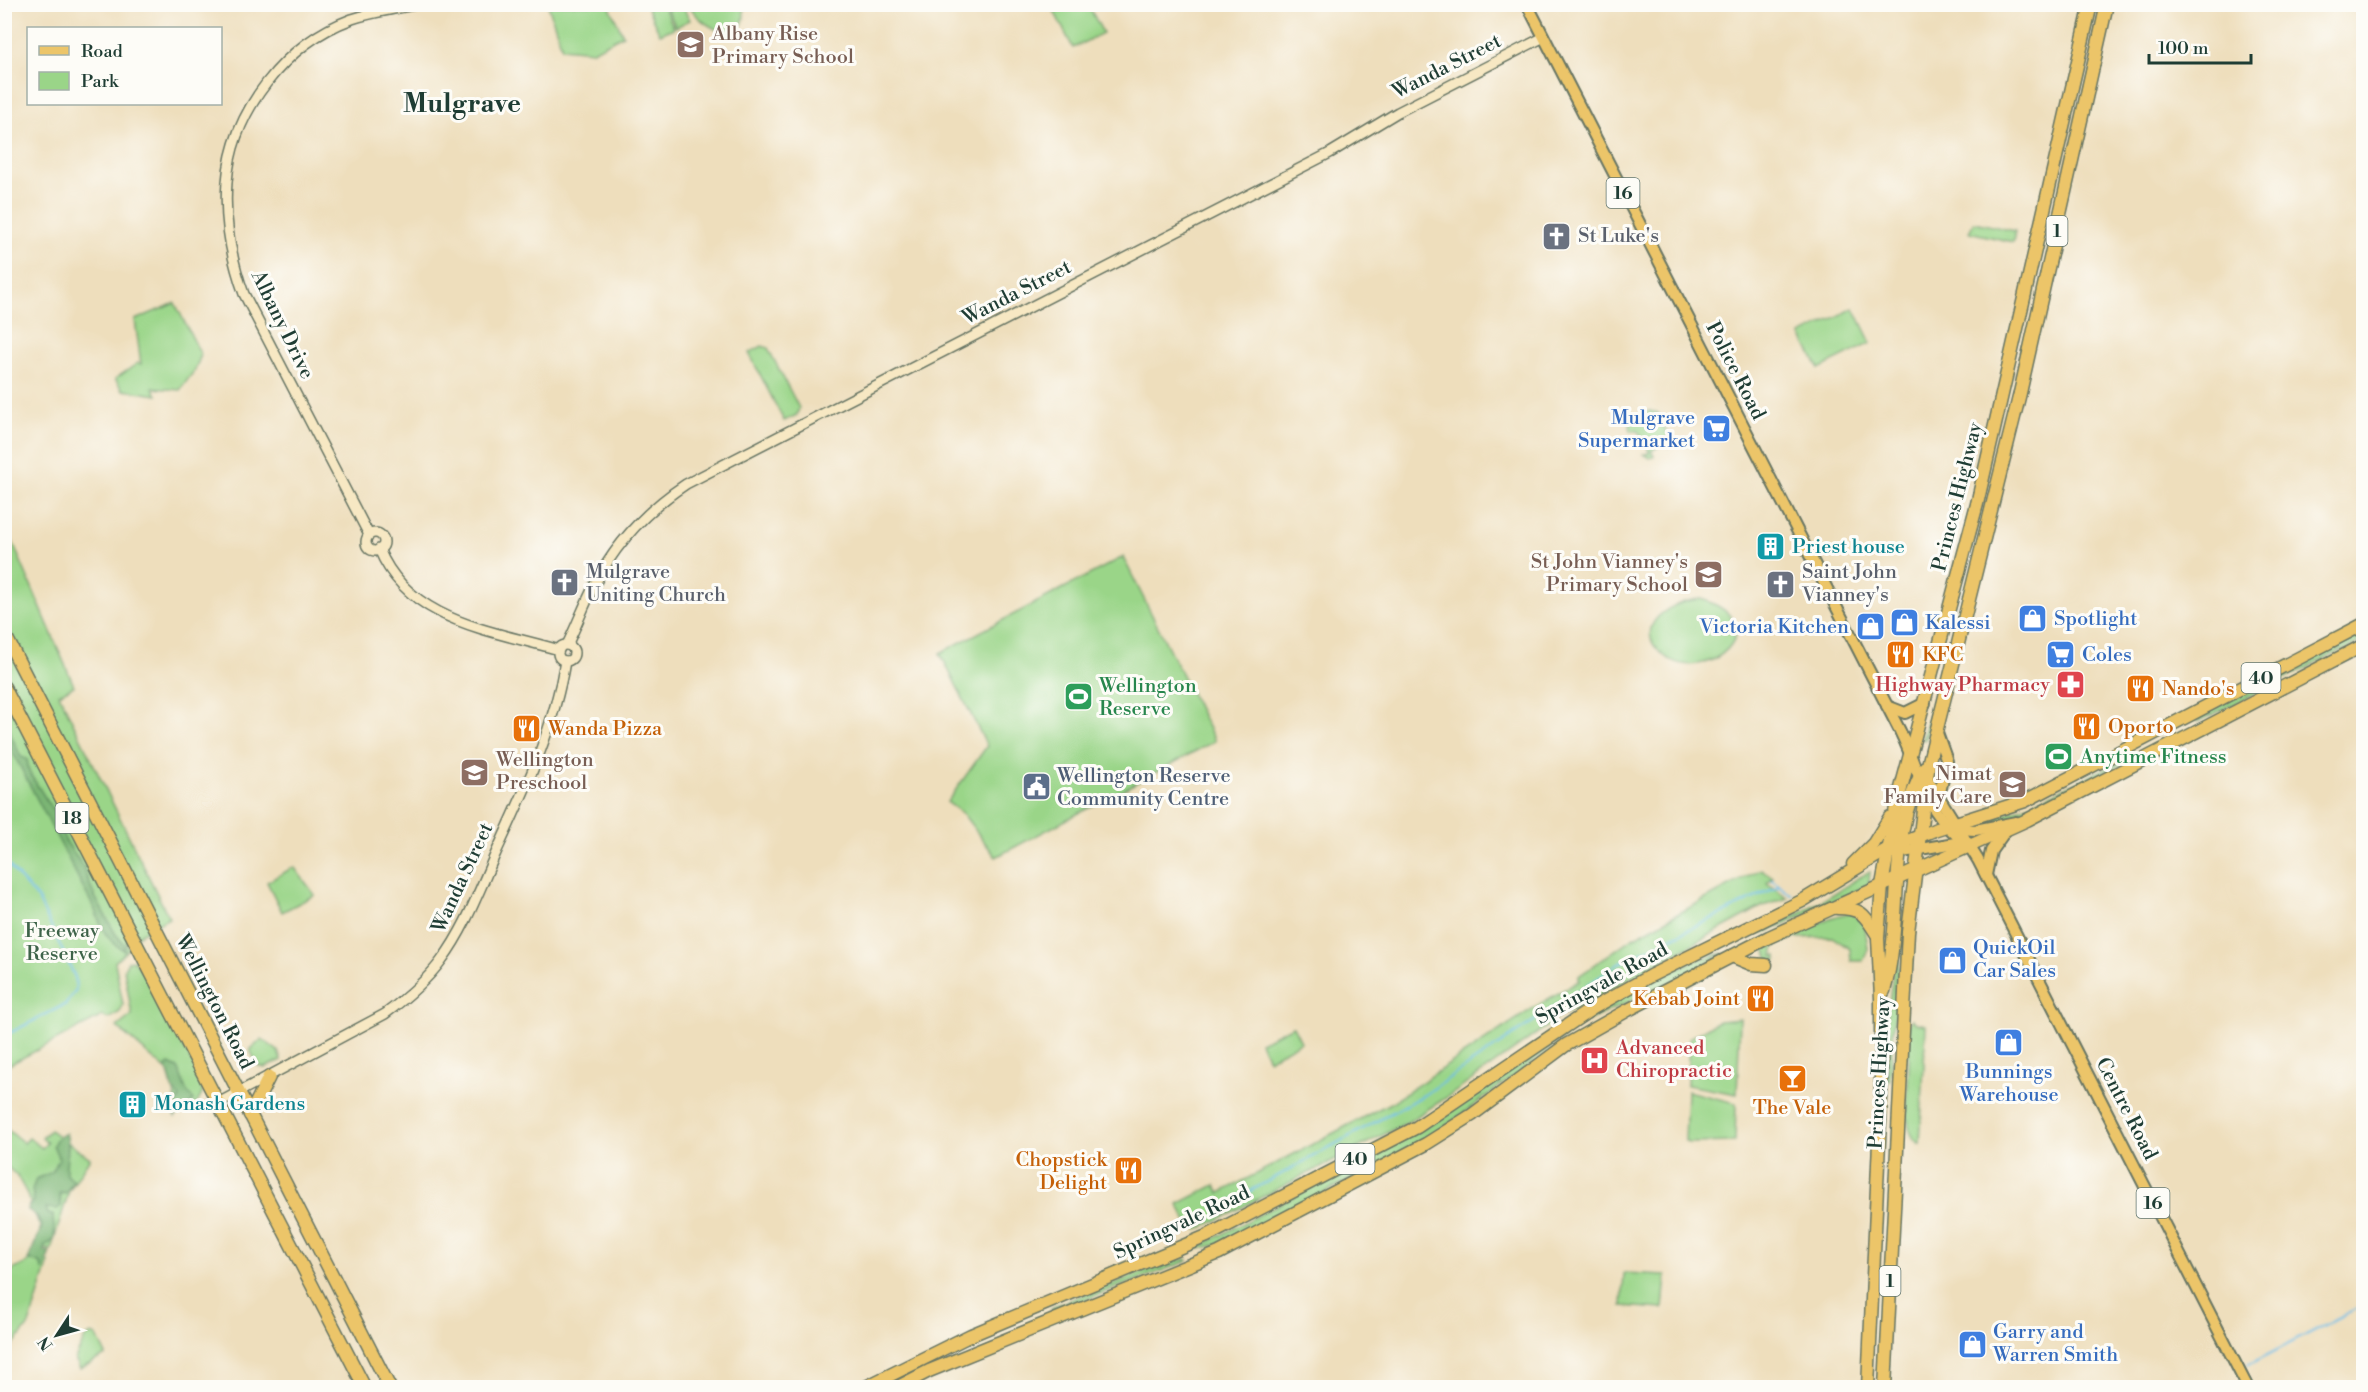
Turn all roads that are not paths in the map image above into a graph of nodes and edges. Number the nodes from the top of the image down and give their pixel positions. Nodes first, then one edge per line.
1 (419, 4) edge
2 (1527, 4) edge
3 (2091, 4) edge
4 (2107, 4) edge
5 (1544, 38) junction
6 (2079, 56) junction
7 (2095, 60) junction
8 (2364, 624) edge
9 (4, 633) edge
10 (2364, 645) edge
11 (563, 648) junction
12 (565, 661) junction
13 (4, 687) edge
14 (1925, 703) junction
15 (1887, 706) junction
16 (1937, 733) junction
17 (1910, 753) junction
18 (1925, 772) junction
19 (1925, 794) junction
20 (1939, 797) junction
21 (1896, 807) junction
22 (2027, 820) junction
23 (1954, 826) junction
24 (2006, 830) junction
25 (1918, 835) junction
26 (1970, 847) junction
27 (1893, 848) junction
28 (1916, 851) junction
29 (1914, 872) junction
30 (1986, 875) junction
31 (1839, 878) junction
32 (1898, 878) junction
33 (1882, 885) junction
34 (1831, 908) junction
35 (150, 921) junction
36 (131, 931) junction
37 (1878, 938) junction
38 (1731, 956) junction
39 (1766, 965) dead end
40 (1881, 999) junction
41 (269, 1077) junction
42 (239, 1092) junction
43 (220, 1102) junction
44 (250, 1115) junction
45 (1878, 1150) junction
46 (1895, 1151) junction
47 (1032, 1309) junction
48 (1041, 1326) junction
49 (365, 1388) edge
50 (390, 1388) edge
51 (864, 1388) edge
52 (896, 1388) edge
53 (1868, 1388) edge
54 (1885, 1388) edge
55 (2247, 1388) edge

1 - 11 street, Albany Drive
2 - 5 main road, Police Road / 16
3 - 6 highway, Princes Highway / 1
4 - 7 highway, Princes Highway / 1
5 - 11 street, Wanda Street
5 - 15 main road, Police Road / 16
6 - 7 highway
6 - 14 highway, Princes Highway / 1
7 - 16 highway, Princes Highway / 1
8 - 23 highway, Springvale Road / 40
9 - 35 highway, Wellington Road / 18
10 - 22 highway, Springvale Road / 40
11 - 12 street
11 - 12 street
12 - 41 street, Wanda Street
13 - 36 highway, Wellington Road / 18
14 - 15 main road
14 - 17 highway, Princes Highway / 1
15 - 17 main road, Police Road / 16
16 - 18 highway, Princes Highway / 1
16 - 20 main road
17 - 18 main road, Police Road / 16
17 - 21 highway, Princes Highway / 1
18 - 19 highway, Princes Highway / 1
18 - 20 main road, Centre Road / 16
18 - 27 highway, Princes Highway
19 - 23 main road, Centre Road / 16
19 - 25 highway, Princes Highway / 1
20 - 23 main road, Centre Road / 16
21 - 27 highway, Princes Highway / 1
21 - 31 highway
22 - 23 main road
22 - 24 highway, Springvale Road / 40
23 - 25 highway, Springvale Road / 40
23 - 26 main road, Centre Road / 16
24 - 26 highway, Springvale Road / 40
24 - 30 main road
25 - 27 highway, Springvale Road / 40
25 - 28 highway, Princes Highway / 1
26 - 28 main road
26 - 29 highway, Springvale Road / 40
26 - 30 main road, Centre Road / 16
27 - 28 main road
27 - 31 highway, Springvale Road / 40
27 - 32 highway, Princes Highway
27 - 33 highway, Princes Highway / 1
28 - 29 highway, Princes Highway / 1
29 - 32 highway, Springvale Road / 40
29 - 46 highway, Princes Highway / 1
30 - 55 main road, Centre Road / 16
31 - 47 highway, Springvale Road / 40
32 - 33 highway, Springvale Road / 40
32 - 40 highway, Princes Highway
33 - 34 highway, Springvale Road / 40
33 - 37 highway, Princes Highway / 1
34 - 37 highway
34 - 38 highway, Springvale Road / 40
35 - 36 highway
35 - 42 highway, Wellington Road / 18
36 - 43 highway, Wellington Road / 18
37 - 40 highway, Princes Highway / 1
38 - 39 highway
38 - 48 highway, Springvale Road / 40
40 - 45 highway, Princes Highway / 1
41 - 42 street, Wanda Street
41 - 44 highway
42 - 43 street, Wanda Street
42 - 44 highway, Wellington Road / 18
43 - 49 highway, Wellington Road / 18
44 - 50 highway, Wellington Road / 18
45 - 46 highway
45 - 53 highway, Princes Highway / 1
46 - 54 highway, Princes Highway / 1
47 - 48 highway
47 - 51 highway, Springvale Road / 40
48 - 52 highway, Springvale Road / 40

